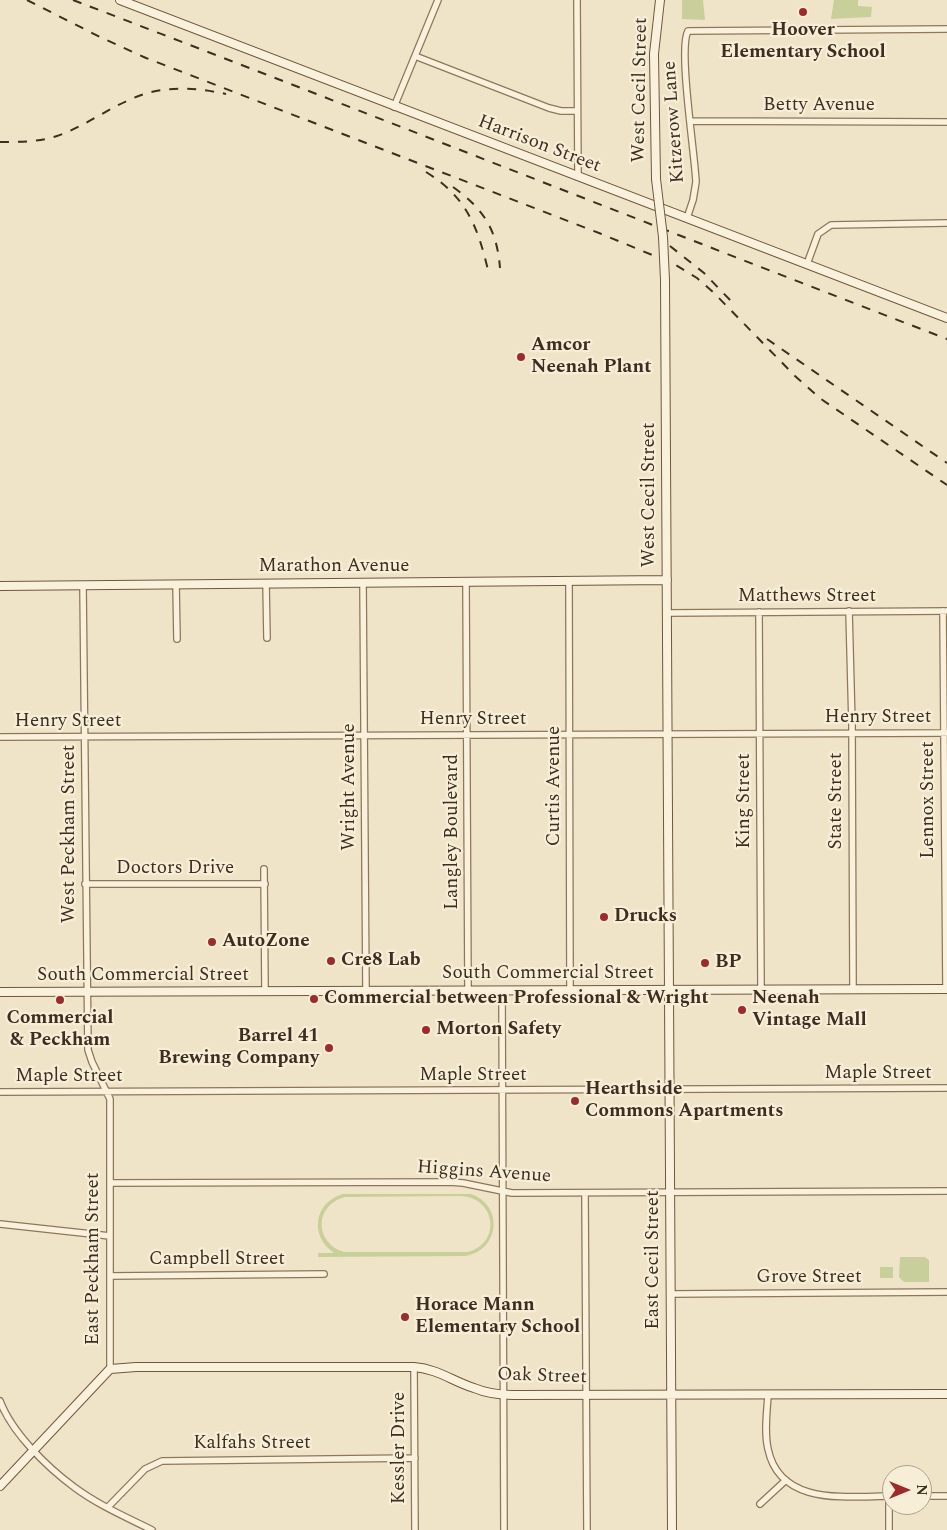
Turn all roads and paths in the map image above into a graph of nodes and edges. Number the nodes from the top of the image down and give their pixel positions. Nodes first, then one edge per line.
1 (120, 0) edge
2 (438, 0) edge
3 (577, 0) edge
4 (660, 0) edge
5 (947, 29) edge
6 (415, 56) junction
7 (394, 107) junction
8 (577, 111) junction
9 (690, 121) junction
10 (947, 122) edge
11 (578, 178) junction
12 (687, 218) junction
13 (947, 223) edge
14 (806, 264) junction
15 (947, 318) edge
16 (667, 580) junction
17 (363, 582) junction
18 (466, 582) junction
19 (569, 582) junction
20 (266, 583) junction
21 (176, 584) junction
22 (83, 585) junction
23 (0, 586) edge
24 (849, 611) junction
25 (945, 611) edge
26 (759, 612) junction
27 (668, 613) junction
28 (267, 638) dead end
29 (176, 639) dead end
30 (945, 733) edge
31 (570, 734) junction
32 (668, 734) junction
33 (759, 734) junction
34 (852, 734) junction
35 (364, 735) junction
36 (467, 735) junction
37 (0, 737) edge
38 (84, 737) junction
39 (264, 869) dead end
40 (85, 884) junction
41 (265, 884) junction
42 (502, 990) junction
43 (570, 990) junction
44 (669, 990) junction
45 (761, 990) junction
46 (853, 990) junction
47 (946, 990) edge
48 (366, 991) junction
49 (468, 991) junction
50 (0, 992) edge
51 (265, 992) junction
52 (86, 993) junction
53 (947, 1088) edge
54 (503, 1090) junction
55 (669, 1090) junction
56 (0, 1092) edge
57 (108, 1092) junction
58 (110, 1183) junction
59 (947, 1191) edge
60 (503, 1192) junction
61 (585, 1193) junction
62 (670, 1193) junction
63 (0, 1224) edge
64 (110, 1236) junction
65 (324, 1274) dead end
66 (110, 1276) junction
67 (947, 1292) edge
68 (671, 1294) junction
69 (414, 1367) junction
70 (110, 1369) junction
71 (947, 1394) edge
72 (504, 1395) junction
73 (587, 1395) junction
74 (671, 1395) junction
75 (768, 1395) junction
76 (0, 1401) edge
77 (34, 1450) junction
78 (415, 1458) junction
79 (786, 1480) junction
80 (0, 1486) edge
81 (882, 1496) edge
82 (932, 1496) edge
83 (947, 1496) edge
84 (760, 1504) dead end
85 (108, 1507) junction
86 (889, 1515) edge
87 (152, 1530) edge
88 (415, 1530) edge
89 (504, 1530) edge
90 (587, 1530) edge
91 (672, 1530) edge
92 (889, 1530) edge

1 - 7 main road, Harrison Street
2 - 6 street
3 - 8 street
4 - 16 main road, West Cecil Street, bridge
5 - 9 street, Kitzerow Lane
6 - 7 street
6 - 8 street
7 - 11 main road, Harrison Street
8 - 11 street
9 - 10 street, Betty Avenue
9 - 12 street, Kitzerow Lane
11 - 12 main road, Harrison Street
12 - 14 main road, Harrison Street
13 - 14 street
14 - 15 main road, Harrison Street
16 - 19 main road, Marathon Avenue
16 - 27 main road, West Cecil Street
17 - 18 main road, Marathon Avenue
17 - 20 main road, Marathon Avenue
17 - 35 street, Wright Avenue
18 - 19 main road, Marathon Avenue
18 - 36 street, Langley Boulevard
19 - 31 street, Curtis Avenue
20 - 21 main road, Marathon Avenue
20 - 28 street
21 - 22 main road, Marathon Avenue
21 - 29 street
22 - 23 main road, Marathon Avenue
22 - 38 street, West Peckham Street
24 - 25 street, Matthews Street
24 - 26 street, Matthews Street
24 - 34 street, State Street
25 - 30 street, Lennox Street
26 - 27 street, Matthews Street
26 - 33 street, King Street
27 - 32 main road, West Cecil Street
30 - 34 street, Henry Street
30 - 47 street, Lennox Street
31 - 32 street, Henry Street
31 - 36 street, Henry Street
31 - 43 street, Curtis Avenue
32 - 33 street, Henry Street
32 - 44 main road, West Cecil Street
33 - 34 street, Henry Street
33 - 45 street, King Street
34 - 46 street, State Street
35 - 36 street, Henry Street
35 - 38 street, Henry Street
35 - 48 street, Wright Avenue
36 - 49 street, Langley Boulevard
37 - 38 street, Henry Street
38 - 40 street, West Peckham Street
39 - 41 street
40 - 41 street, Doctors Drive
40 - 52 street, West Peckham Street
41 - 51 street
42 - 43 main road, South Commercial Street
42 - 49 main road, South Commercial Street
42 - 54 street
43 - 44 main road, South Commercial Street
44 - 45 main road, South Commercial Street
44 - 55 main road, East Cecil Street
45 - 46 main road, South Commercial Street
46 - 47 main road, South Commercial Street
48 - 49 main road, South Commercial Street
48 - 51 main road, South Commercial Street
50 - 52 main road, South Commercial Street
51 - 52 main road, South Commercial Street
52 - 57 street, East Peckham Street
53 - 55 street, Maple Street
54 - 55 street, Maple Street
54 - 57 street, Maple Street
54 - 60 street
55 - 62 main road, East Cecil Street
56 - 57 street, Maple Street
57 - 58 street, East Peckham Street
58 - 60 street, Higgins Avenue
58 - 64 street, East Peckham Street
59 - 62 street, Higgins Avenue
60 - 61 street, Higgins Avenue
60 - 72 street
61 - 62 street, Higgins Avenue
61 - 73 street
62 - 68 main road, East Cecil Street
63 - 64 street
64 - 66 street, East Peckham Street
65 - 66 street, Campbell Street
66 - 70 street, East Peckham Street
67 - 68 street, Grove Street
68 - 74 main road, East Cecil Street
69 - 70 main road, Oak Street
69 - 72 main road, Oak Street
69 - 78 street, Kessler Drive
70 - 77 main road, East Peckham Street
71 - 75 main road, Oak Street
72 - 73 main road, Oak Street
72 - 89 street
73 - 74 main road, Oak Street
73 - 90 street
74 - 75 main road, Oak Street
74 - 91 main road, East Cecil Street
75 - 79 street
76 - 77 street
77 - 80 main road, East Peckham Street
77 - 85 street
78 - 85 street, Kalfahs Street
78 - 88 street, Kessler Drive
79 - 81 street
79 - 84 street
82 - 83 street
85 - 87 street
86 - 92 street

